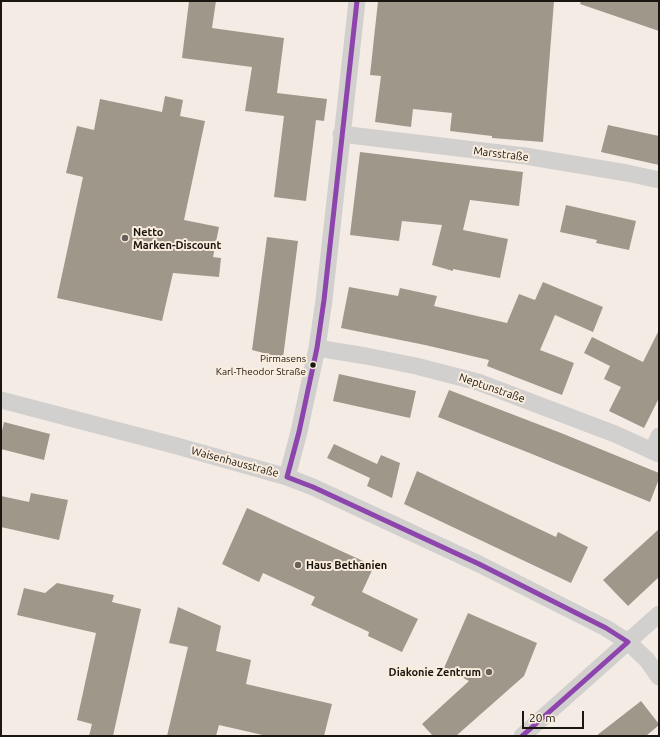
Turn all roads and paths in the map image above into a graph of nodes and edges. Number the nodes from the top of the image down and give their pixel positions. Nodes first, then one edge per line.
1 (357, 1) edge
2 (342, 134) junction
3 (659, 180) edge
4 (317, 348) junction
5 (1, 400) edge
6 (657, 447) edge
7 (287, 476) junction
8 (659, 614) edge
9 (628, 642) junction
10 (659, 677) edge
11 (522, 736) edge

1 - 2 street
2 - 3 street, Marsstraße
2 - 4 street
4 - 6 street, Neptunstraße
4 - 7 street
5 - 7 street, Waisenhausstraße
7 - 9 street, Waisenhausstraße
8 - 9 street
9 - 10 street, Waisenhausstraße
9 - 11 street

